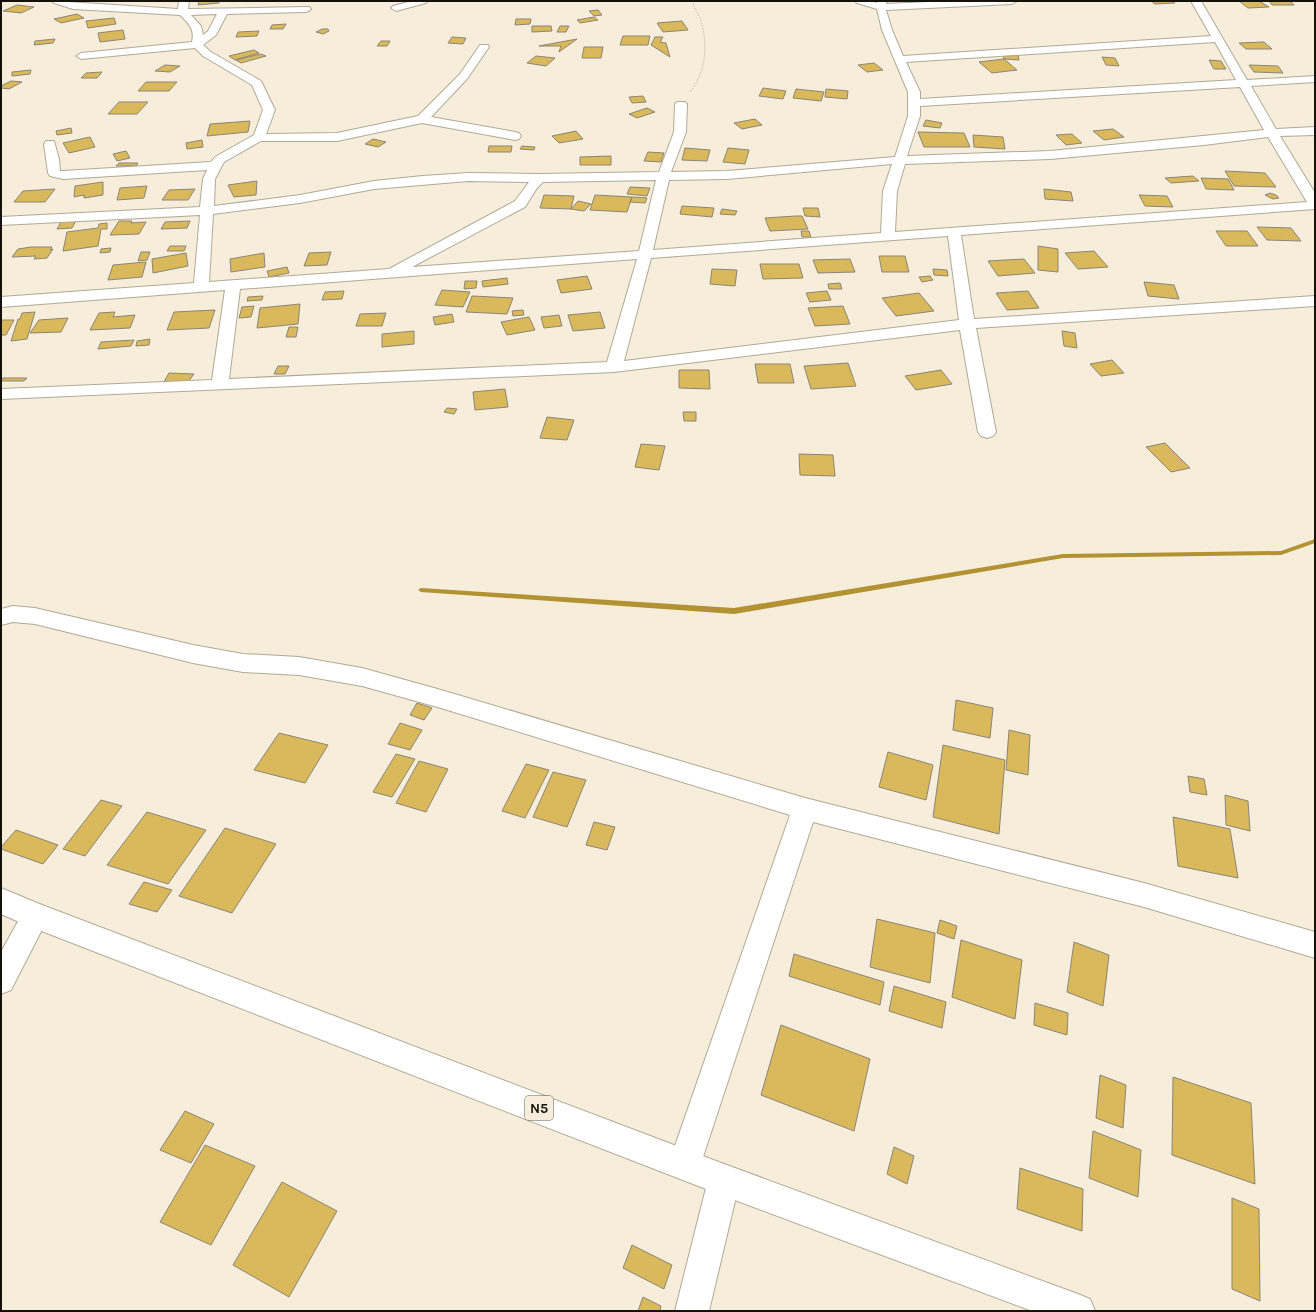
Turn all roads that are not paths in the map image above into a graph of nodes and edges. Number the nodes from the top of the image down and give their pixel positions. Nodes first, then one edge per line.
1 (57, 1) edge
2 (423, 1) edge
3 (860, 1) edge
4 (1012, 1) edge
5 (1196, 1) edge
6 (879, 3) edge
7 (184, 6) edge
8 (396, 8) dead end
9 (306, 9) dead end
10 (223, 12) junction
11 (1218, 40) junction
12 (197, 45) junction
13 (484, 47) dead end
14 (81, 56) dead end
15 (900, 59) junction
16 (1315, 79) edge
17 (1242, 82) junction
18 (914, 103) junction
19 (681, 104) road end
20 (422, 120) junction
21 (1315, 131) edge
22 (1272, 133) junction
23 (515, 136) dead end
24 (259, 137) junction
25 (50, 144) dead end
26 (900, 160) junction
27 (216, 166) junction
28 (664, 175) junction
29 (540, 178) junction
30 (1315, 204) edge
31 (207, 211) junction
32 (1, 221) edge
33 (954, 232) junction
34 (888, 237) junction
35 (645, 255) junction
36 (388, 274) junction
37 (233, 285) junction
38 (201, 288) junction
39 (1315, 301) edge
40 (1, 302) edge
41 (967, 324) junction
42 (614, 367) junction
43 (220, 385) junction
44 (1, 394) edge
45 (987, 432) dead end
46 (1, 617) edge
47 (804, 809) junction
48 (1, 901) edge
49 (36, 916) junction
50 (1315, 945) edge
51 (1, 980) edge
52 (684, 1164) junction
53 (724, 1180) junction
54 (692, 1311) edge
55 (1078, 1311) edge

1 - 7 main road
2 - 8 main road
3 - 6 main road
4 - 6 main road
5 - 11 main road
6 - 15 main road
7 - 10 main road
7 - 12 main road
9 - 10 main road
10 - 12 main road
11 - 15 main road
11 - 17 main road
12 - 14 main road
12 - 24 main road
13 - 20 main road
15 - 18 main road
16 - 17 main road
17 - 18 main road
17 - 22 main road
18 - 26 main road
19 - 28 main road
20 - 23 main road
20 - 24 main road
21 - 22 main road
22 - 26 main road
22 - 30 main road
24 - 27 main road
25 - 27 main road
26 - 28 main road
26 - 34 main road
27 - 31 main road
28 - 29 main road
28 - 35 main road
29 - 31 main road
29 - 36 main road
30 - 33 main road
31 - 32 main road
31 - 38 main road
33 - 34 main road
33 - 41 main road
34 - 35 main road
35 - 36 main road
35 - 42 main road
36 - 37 main road
37 - 38 main road
37 - 43 main road
38 - 40 main road
39 - 41 main road
41 - 42 main road
41 - 45 main road
42 - 43 main road
43 - 44 main road
46 - 47 main road
47 - 50 main road
47 - 52 main road
48 - 49 main road, N5
49 - 51 main road
49 - 52 main road, N5
52 - 53 main road, N5
53 - 54 main road
53 - 55 main road, N5

